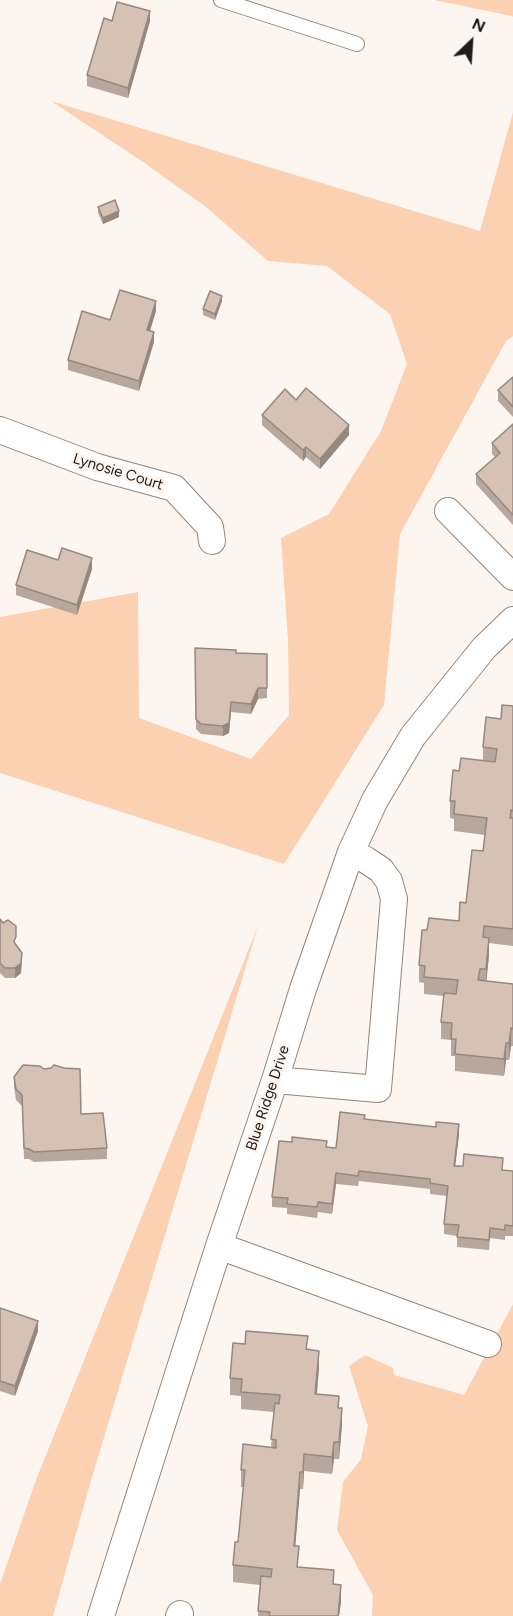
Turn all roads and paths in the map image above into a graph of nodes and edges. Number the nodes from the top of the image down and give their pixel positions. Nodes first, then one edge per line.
1 (221, 0) edge
2 (357, 44) dead end
3 (0, 430) edge
4 (448, 511) dead end
5 (212, 541) dead end
6 (513, 577) edge
7 (513, 620) edge
8 (351, 852) junction
9 (275, 1080) junction
10 (219, 1246) junction
11 (488, 1344) dead end
12 (101, 1616) edge

1 - 2 lane
3 - 5 street, Lynosie Court
4 - 6 street
7 - 8 street, Blue Ridge Drive
8 - 9 street, Blue Ridge Drive
8 - 9 street
9 - 10 street, Blue Ridge Drive
10 - 11 street
10 - 12 street, Blue Ridge Drive

